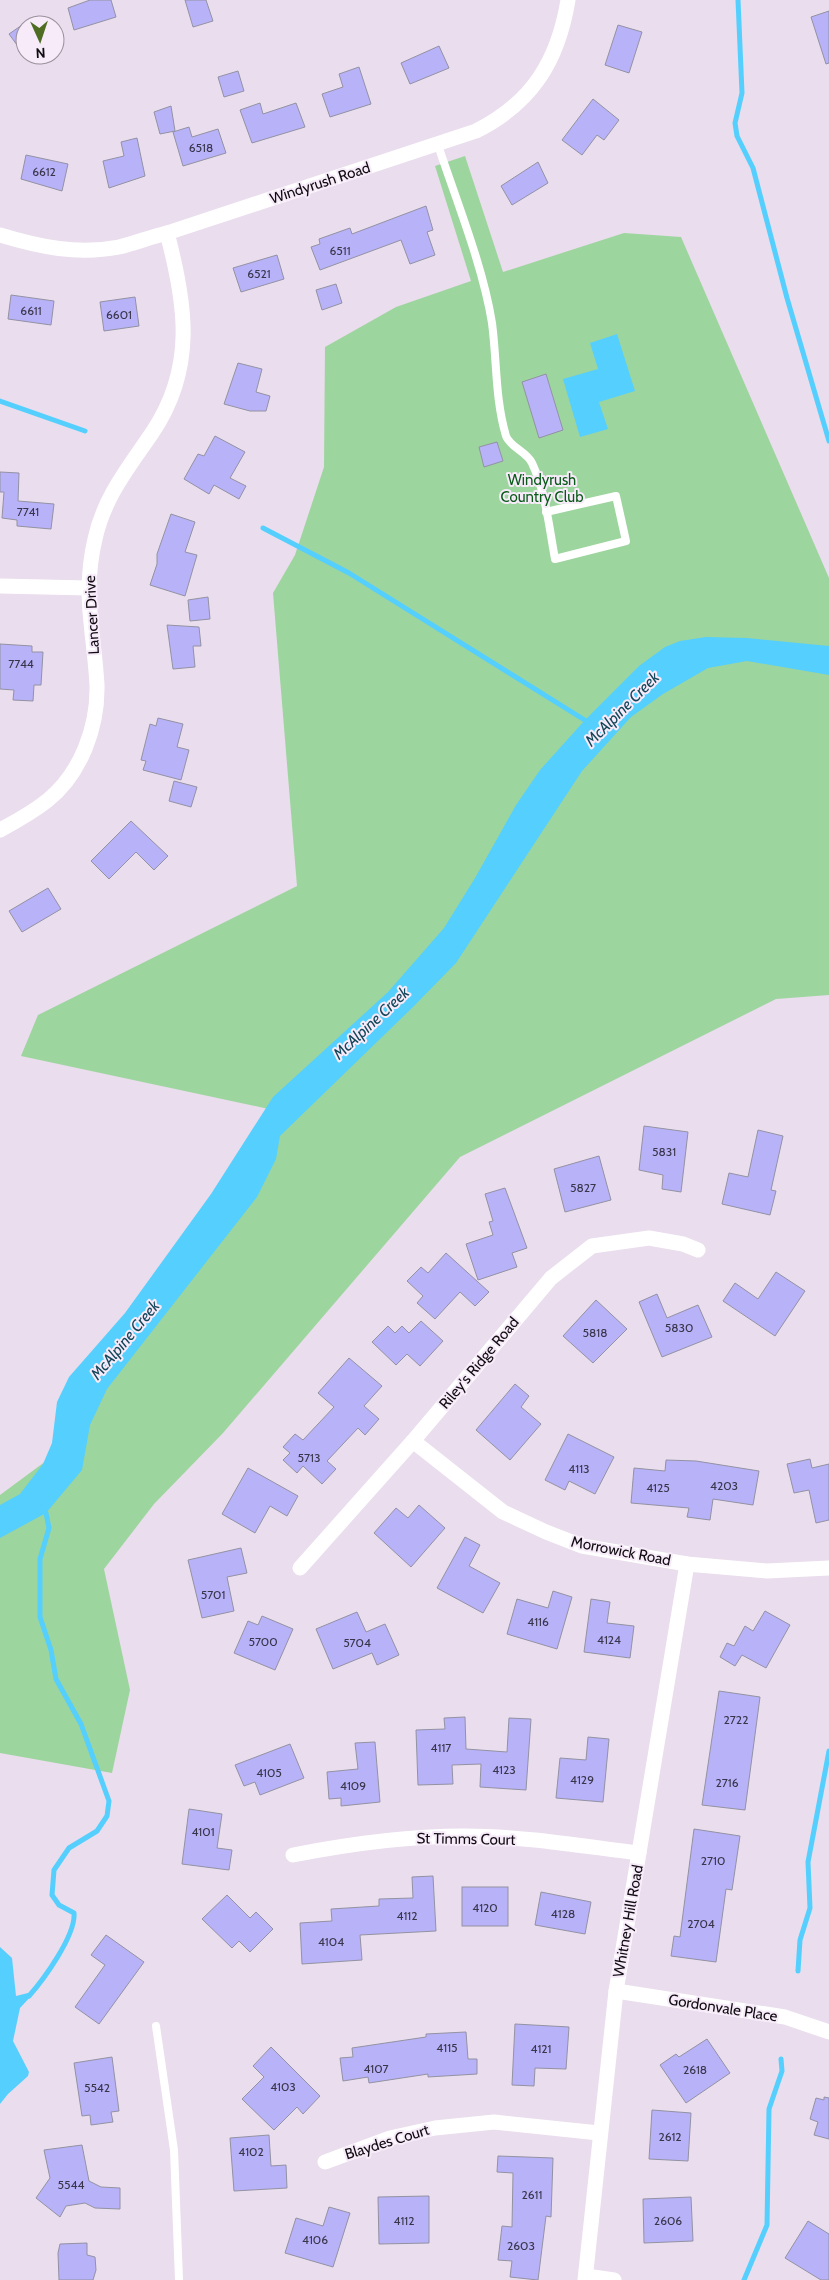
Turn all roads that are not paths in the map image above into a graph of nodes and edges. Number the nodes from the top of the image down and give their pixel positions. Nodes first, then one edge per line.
1 (568, 0) edge
2 (438, 145) junction
3 (168, 233) junction
4 (0, 235) edge
5 (546, 512) junction
6 (0, 586) edge
7 (88, 588) junction
8 (0, 830) edge
9 (698, 1250) dead end
10 (412, 1441) junction
11 (687, 1564) junction
12 (300, 1568) dead end
13 (829, 1568) edge
14 (639, 1853) junction
15 (293, 1855) dead end
16 (616, 1991) junction
17 (156, 2026) dead end
18 (829, 2032) edge
19 (600, 2133) junction
20 (325, 2162) dead end
21 (586, 2278) edge
22 (179, 2280) edge
23 (614, 2280) edge

1 - 2 street, Windyrush Road
2 - 3 street, Windyrush Road
2 - 5 lane
3 - 4 street, Windyrush Road
3 - 7 street, Lancer Drive
5 - 5 lane
6 - 7 street
7 - 8 street, Lancer Drive
9 - 10 street, Riley's Ridge Road
10 - 11 street, Morrowick Road
10 - 12 street, Riley's Ridge Road
11 - 13 street, Morrowick Road
11 - 14 street, Whitney Hill Road
14 - 15 street, St Timms Court
14 - 16 street, Whitney Hill Road
16 - 18 street, Gordonvale Place
16 - 19 street, Whitney Hill Road
17 - 22 lane
19 - 20 street, Blaydes Court
19 - 21 street, Whitney Hill Road
21 - 23 street

